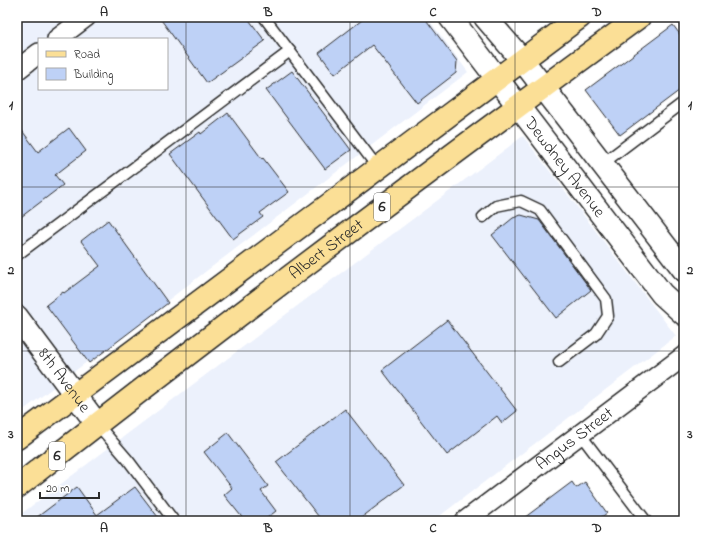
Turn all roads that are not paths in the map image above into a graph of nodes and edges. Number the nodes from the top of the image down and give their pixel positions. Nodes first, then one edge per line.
1 (86, 17) edge
2 (264, 17) edge
3 (450, 17) edge
4 (485, 17) edge
5 (580, 17) edge
6 (639, 17) edge
7 (682, 17) edge
8 (684, 20) edge
9 (58, 38) edge
10 (290, 51) junction
11 (38, 54) edge
12 (523, 61) junction
13 (17, 70) edge
14 (498, 79) junction
15 (542, 88) junction
16 (684, 102) edge
17 (518, 106) junction
18 (602, 164) junction
19 (378, 168) junction
20 (483, 217) dead end
21 (17, 256) edge
22 (684, 270) edge
23 (684, 314) edge
24 (17, 316) edge
25 (684, 356) edge
26 (559, 362) dead end
27 (75, 394) junction
28 (97, 424) junction
29 (580, 434) junction
30 (17, 438) edge
31 (17, 487) edge
32 (174, 521) edge
33 (465, 521) edge
34 (646, 521) edge

1 - 9 street
2 - 10 lane
3 - 14 main road, Dewdney Avenue
4 - 12 main road, Dewdney Avenue
5 - 12 main road, Albert Street / 6
6 - 15 main road, Albert Street / 6
7 - 8 lane
10 - 19 lane
10 - 21 lane
11 - 13 street
12 - 14 main road, Albert Street / 6
12 - 15 main road, Dewdney Avenue
14 - 17 main road, Dewdney Avenue
14 - 19 main road, Albert Street / 6
15 - 17 main road, Albert Street / 6
15 - 18 main road, Dewdney Avenue
16 - 18 lane
17 - 23 main road, Dewdney Avenue
17 - 28 main road, Albert Street / 6
18 - 22 main road, Dewdney Avenue
19 - 27 main road, Albert Street / 6
20 - 26 lane
24 - 27 main road, 8th Avenue
25 - 29 street, Angus Street
27 - 28 main road, 8th Avenue
27 - 30 main road, Albert Street / 6
28 - 31 main road, Albert Street / 6
28 - 32 lane
29 - 33 street, Angus Street
29 - 34 lane

